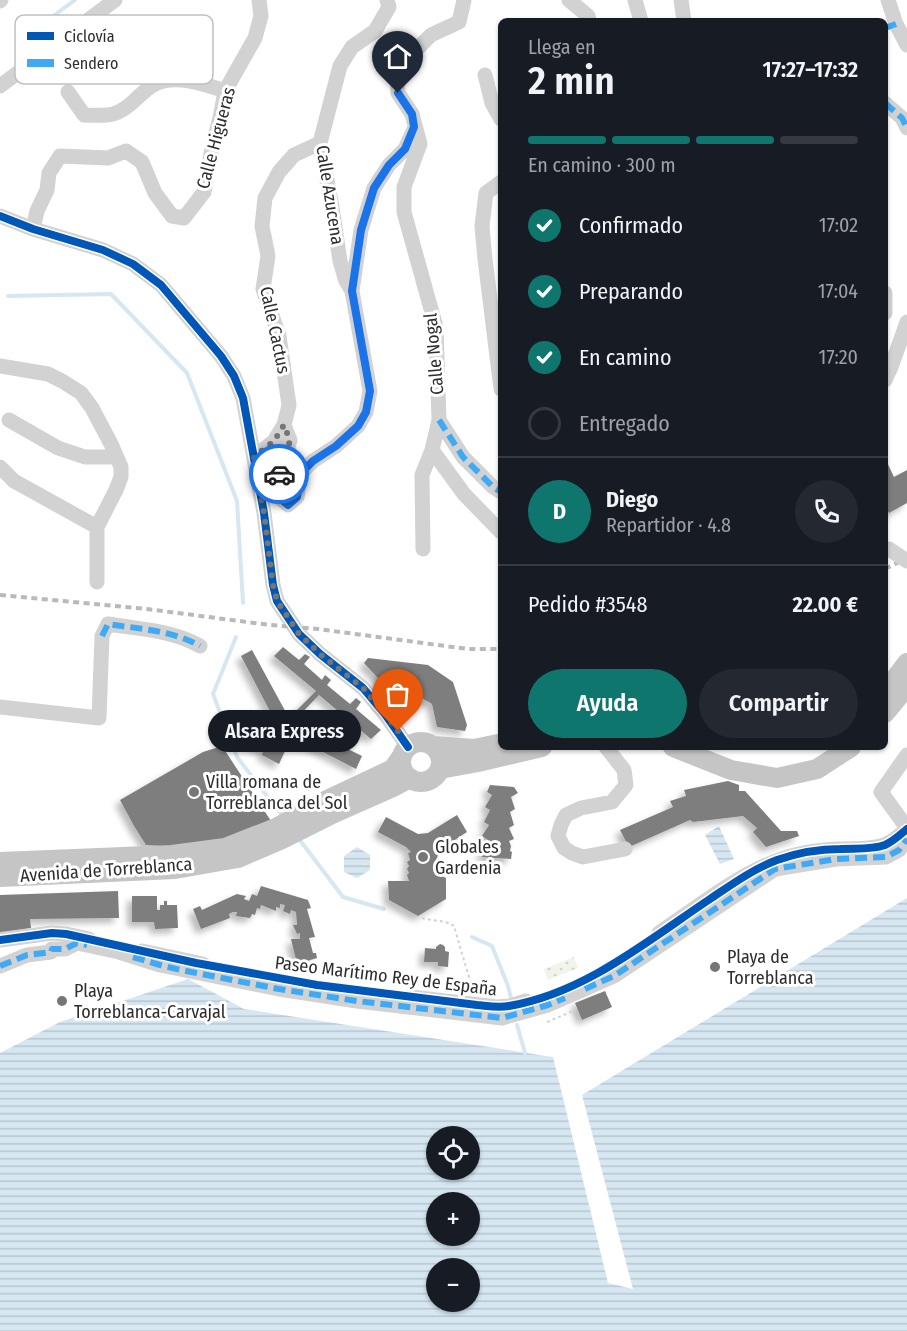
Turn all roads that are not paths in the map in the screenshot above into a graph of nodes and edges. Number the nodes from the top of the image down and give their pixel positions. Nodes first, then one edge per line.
1 (115, 0) edge
2 (259, 0) edge
3 (387, 0) edge
4 (464, 0) edge
5 (569, 0) edge
6 (635, 0) edge
7 (681, 0) edge
8 (888, 0) edge
9 (95, 15) edge
10 (588, 18) edge
11 (640, 18) edge
12 (684, 18) edge
13 (891, 26) edge
14 (907, 45) edge
15 (15, 75) edge
16 (484, 75) dead end
17 (155, 84) edge
18 (204, 84) edge
19 (0, 86) edge
20 (225, 91) junction
21 (68, 92) dead end
22 (888, 106) edge
23 (498, 114) edge
24 (414, 127) junction
25 (907, 128) edge
26 (320, 143) junction
27 (498, 184) edge
28 (0, 216) edge
29 (33, 229) junction
30 (352, 291) junction
31 (907, 322) edge
32 (498, 365) edge
33 (0, 366) edge
34 (888, 373) edge
35 (9, 420) dead end
36 (439, 420) junction
37 (284, 425) junction
38 (432, 450) junction
39 (115, 457) junction
40 (254, 457) junction
41 (0, 467) edge
42 (498, 490) edge
43 (97, 527) junction
44 (498, 529) edge
45 (423, 549) dead end
46 (888, 549) edge
47 (907, 561) edge
48 (97, 582) dead end
49 (200, 646) dead end
50 (907, 663) edge
51 (907, 686) edge
52 (888, 688) edge
53 (0, 707) edge
54 (888, 709) edge
55 (498, 744) edge
56 (434, 746) junction
57 (529, 750) edge
58 (608, 750) edge
59 (681, 750) edge
60 (716, 750) edge
61 (824, 750) edge
62 (846, 750) edge
63 (405, 751) junction
64 (907, 755) edge
65 (440, 769) junction
66 (410, 778) junction
67 (299, 823) junction
68 (907, 829) edge
69 (279, 833) junction
70 (907, 839) edge
71 (625, 849) dead end
72 (0, 862) edge
73 (0, 877) edge
74 (0, 940) edge
75 (0, 966) edge

1 - 9 street
2 - 20 street, Calle Higueras
3 - 26 street, Calle Azucena
4 - 24 street, Calle Nogal
5 - 10 street
6 - 11 street
7 - 12 street
8 - 13 street
13 - 14 street
15 - 19 street
16 - 23 street
17 - 21 street
18 - 20 street
20 - 29 street, Calle Higueras
22 - 25 street
24 - 30 street
24 - 36 street, Calle Nogal
26 - 30 street, Calle Azucena
26 - 37 street, Calle Cactus
27 - 32 street
28 - 29 street
29 - 40 street
30 - 37 street, Calle Azucena
31 - 34 street
33 - 39 street
35 - 39 street
36 - 38 street, Calle Nogal
36 - 42 street
37 - 40 street
38 - 44 street
38 - 45 street, Calle Nogal
39 - 43 street
40 - 63 street
41 - 43 street
43 - 48 street
46 - 47 street, bridge
49 - 53 street
50 - 52 main road
51 - 54 main road
55 - 56 main road
56 - 63 main road
56 - 65 main road
57 - 65 main road
58 - 71 street
59 - 62 main road
60 - 61 main road
63 - 66 main road
63 - 67 main road, Avenida de Torreblanca
64 - 68 street
65 - 66 main road
66 - 67 main road, Avenida de Torreblanca
67 - 69 main road, Avenida de Torreblanca
68 - 74 street, Paseo Marítimo Rey de España
69 - 72 main road, Avenida de Torreblanca
69 - 73 main road, Avenida de Torreblanca
70 - 75 street

